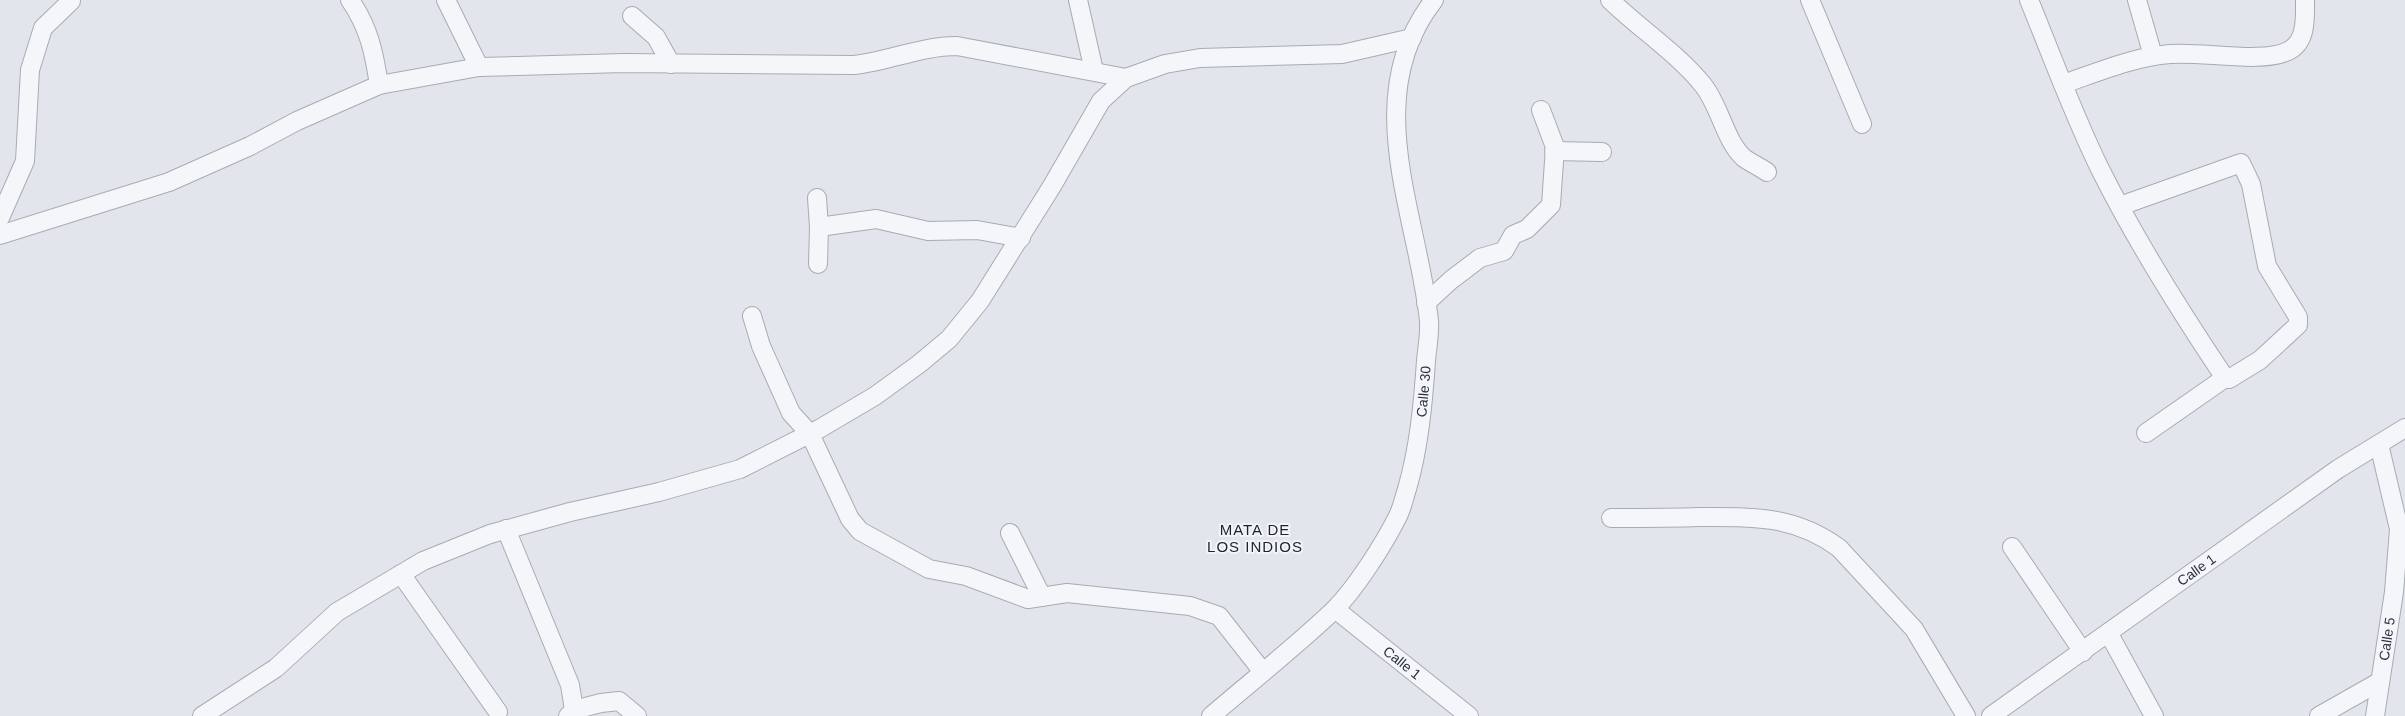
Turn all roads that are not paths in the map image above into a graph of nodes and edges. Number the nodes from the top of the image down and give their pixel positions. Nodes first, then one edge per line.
1 (350, 0) edge
2 (446, 0) edge
3 (1078, 0) edge
4 (1434, 0) edge
5 (1610, 0) edge
6 (1810, 0) edge
7 (2029, 0) edge
8 (2137, 0) edge
9 (2306, 0) edge
10 (71, 1) edge
11 (632, 16) dead end
12 (1412, 38) junction
13 (2153, 56) junction
14 (671, 64) junction
15 (478, 67) junction
16 (1094, 71) junction
17 (1126, 78) junction
18 (2063, 84) junction
19 (379, 85) junction
20 (1540, 110) dead end
21 (1862, 124) dead end
22 (1554, 150) junction
23 (1602, 152) dead end
24 (1767, 172) dead end
25 (818, 198) dead end
26 (2120, 206) junction
27 (0, 218) edge
28 (819, 226) junction
29 (0, 235) edge
30 (1020, 238) junction
31 (818, 264) dead end
32 (1426, 303) junction
33 (752, 316) dead end
34 (2225, 378) junction
35 (2405, 428) edge
36 (2146, 433) dead end
37 (810, 434) junction
38 (2379, 444) junction
39 (1611, 518) dead end
40 (506, 529) junction
41 (1010, 533) dead end
42 (2012, 547) dead end
43 (401, 574) junction
44 (1042, 597) junction
45 (1336, 609) junction
46 (2109, 634) junction
47 (2083, 652) junction
48 (1263, 672) junction
49 (2379, 682) junction
50 (1447, 698) junction
51 (498, 712) dead end
52 (571, 713) edge
53 (1213, 715) edge
54 (202, 716) edge
55 (637, 716) edge
56 (1453, 716) edge
57 (1469, 716) edge
58 (1966, 716) edge
59 (1992, 716) edge
60 (2154, 716) edge
61 (2319, 716) edge
62 (2375, 716) edge

1 - 19 street
2 - 15 street
3 - 16 street
4 - 12 street, Calle 30
5 - 24 street
6 - 21 street
7 - 18 street
8 - 13 street
9 - 13 street
10 - 27 street
11 - 14 street
12 - 17 street
12 - 32 street, Calle 30
13 - 18 street
14 - 15 street
14 - 16 street
15 - 19 street
16 - 17 street
17 - 30 street
18 - 26 street
19 - 29 street
20 - 22 street
22 - 23 street
22 - 32 street
25 - 28 street
26 - 34 street
26 - 34 street
28 - 30 street
28 - 31 street
30 - 37 street
32 - 45 street, Calle 30
33 - 37 street
34 - 36 street
35 - 38 street, Calle 1
37 - 40 street
37 - 44 street
38 - 46 street, Calle 1
38 - 49 street, Calle 5
39 - 58 street
40 - 43 street
40 - 52 street
41 - 44 street
42 - 47 street
43 - 51 street
43 - 54 street
44 - 48 street
45 - 48 street, Calle 30
45 - 50 street, Calle 1
46 - 47 street, Calle 1
46 - 60 street
47 - 59 street, Calle 1
48 - 53 street, Calle 30
49 - 61 street
49 - 62 street, Calle 5
50 - 56 street
50 - 57 street, Calle 1
52 - 55 street

